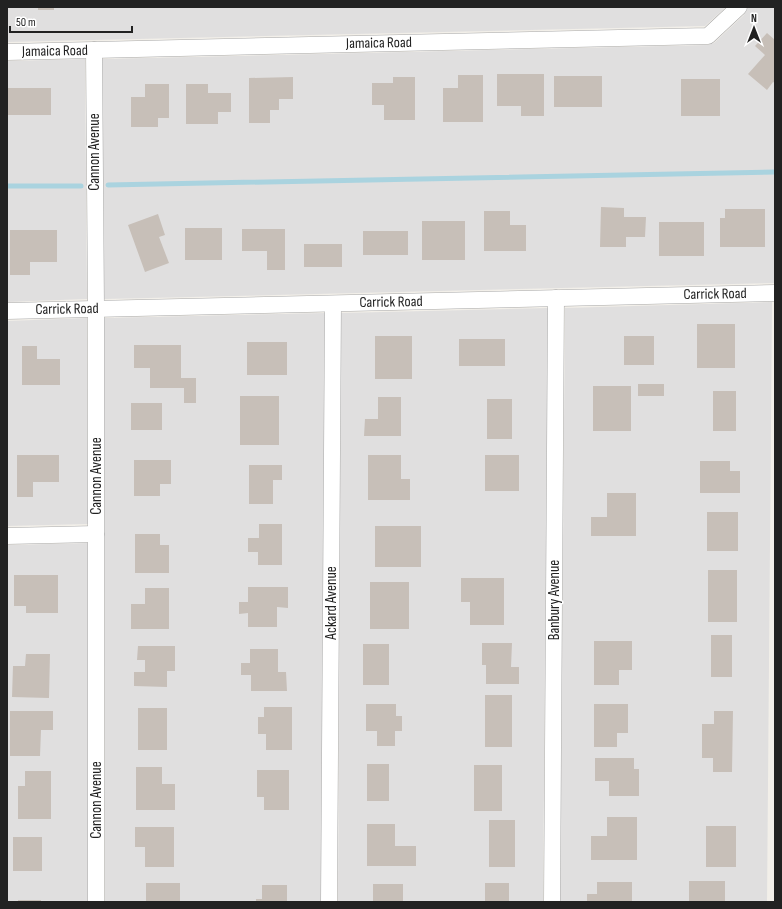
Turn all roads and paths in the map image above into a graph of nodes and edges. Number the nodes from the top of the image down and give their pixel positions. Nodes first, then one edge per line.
1 (739, 7) edge
2 (94, 50) junction
3 (7, 52) edge
4 (775, 293) edge
5 (556, 298) junction
6 (333, 304) junction
7 (96, 309) junction
8 (7, 311) edge
9 (96, 534) junction
10 (7, 536) edge
11 (96, 902) edge
12 (329, 902) edge
13 (552, 902) edge

1 - 2 street, Jamaica Road
2 - 3 street, Jamaica Road
2 - 7 street, Cannon Avenue
4 - 5 street, Carrick Road
5 - 6 street, Carrick Road
5 - 13 street, Banbury Avenue
6 - 7 street, Carrick Road
6 - 12 street, Ackard Avenue
7 - 8 street, Carrick Road
7 - 9 street, Cannon Avenue
9 - 10 street
9 - 11 street, Cannon Avenue

